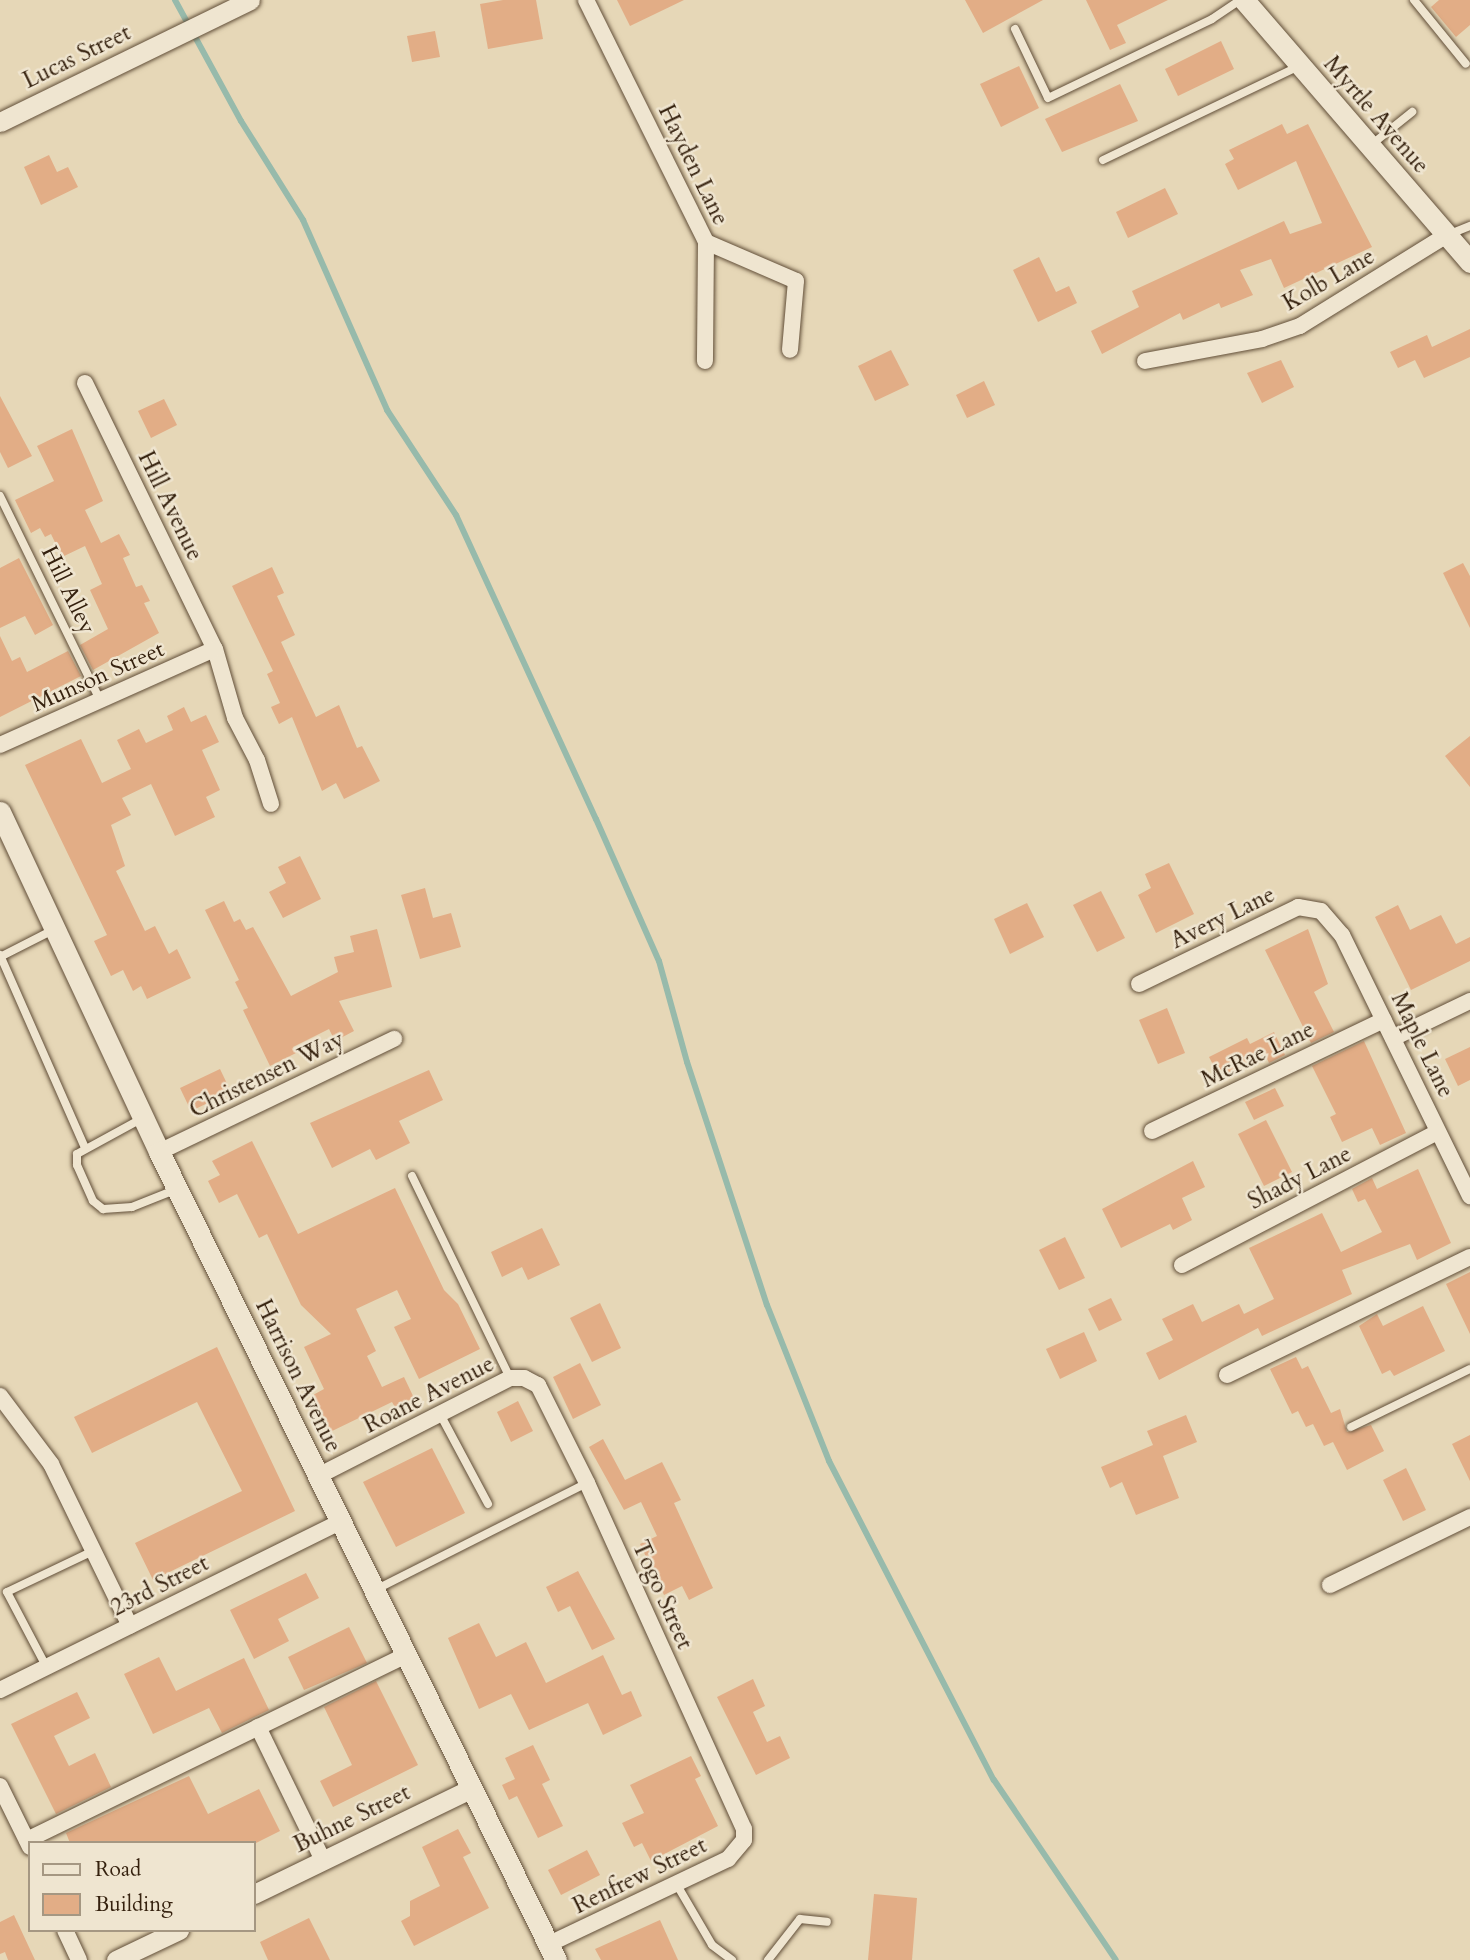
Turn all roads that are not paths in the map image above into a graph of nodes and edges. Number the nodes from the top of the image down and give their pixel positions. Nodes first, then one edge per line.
1 (250, 0) edge
2 (586, 0) edge
3 (1242, 0) edge
4 (1414, 0) edge
5 (1015, 29) dead end
6 (1466, 64) dead end
7 (1299, 66) junction
8 (1412, 112) dead end
9 (0, 122) edge
10 (1368, 146) junction
11 (1103, 160) dead end
12 (1470, 226) edge
13 (1445, 236) junction
14 (706, 242) junction
15 (1470, 262) edge
16 (790, 350) dead end
17 (705, 361) dead end
18 (1145, 361) dead end
19 (85, 383) dead end
20 (0, 496) edge
21 (215, 649) junction
22 (101, 701) junction
23 (0, 745) edge
24 (271, 804) dead end
25 (0, 812) edge
26 (1328, 916) joint
27 (55, 929) junction
28 (0, 957) edge
29 (1139, 984) dead end
30 (1470, 1000) edge
31 (1384, 1020) junction
32 (1393, 1038) junction
33 (394, 1039) dead end
34 (144, 1118) junction
35 (1152, 1131) dead end
36 (1438, 1132) junction
37 (85, 1147) junction
38 (159, 1152) junction
39 (412, 1176) dead end
40 (177, 1189) junction
41 (1470, 1196) edge
42 (1470, 1257) edge
43 (1182, 1265) dead end
44 (1470, 1369) edge
45 (1227, 1375) dead end
46 (517, 1378) junction
47 (0, 1396) edge
48 (440, 1414) junction
49 (1351, 1427) dead end
50 (318, 1476) junction
51 (586, 1483) junction
52 (488, 1504) dead end
53 (1470, 1517) edge
54 (340, 1522) junction
55 (95, 1550) junction
56 (1330, 1585) dead end
57 (374, 1591) junction
58 (130, 1626) junction
59 (406, 1655) junction
60 (47, 1668) junction
61 (0, 1690) edge
62 (258, 1727) junction
63 (0, 1786) edge
64 (472, 1788) junction
65 (744, 1840) joint
66 (34, 1841) edge
67 (28, 1844) edge
68 (323, 1860) junction
69 (677, 1885) junction
70 (256, 1893) edge
71 (827, 1922) dead end
72 (66, 1932) edge
73 (175, 1932) edge
74 (552, 1952) edge
75 (79, 1960) edge
76 (116, 1960) edge
77 (732, 1960) edge
78 (768, 1960) edge

1 - 9 street, Lucas Street
2 - 14 street, Hayden Lane
3 - 5 lane
3 - 7 main road, Myrtle Avenue
4 - 6 lane
7 - 10 main road, Myrtle Avenue
7 - 11 lane
8 - 10 lane
10 - 13 main road, Myrtle Avenue
12 - 13 lane
13 - 15 main road, Myrtle Avenue
13 - 18 street, Kolb Lane
14 - 16 street
14 - 17 street, Hayden Lane
19 - 21 street, Hill Avenue
20 - 22 lane, Hill Alley
21 - 22 street, Munson Street
21 - 24 street, Hill Avenue
22 - 23 street, Munson Street
25 - 27 main road, Harrison Avenue
26 - 29 street, Avery Lane
26 - 31 street, Maple Lane
27 - 28 lane
27 - 34 main road, Harrison Avenue
28 - 37 lane
30 - 32 street
31 - 32 street, Maple Lane
31 - 35 street, McRae Lane
32 - 36 street, Maple Lane
33 - 38 street, Christensen Way
34 - 37 lane
34 - 38 main road, Harrison Avenue
36 - 41 street, Maple Lane
36 - 43 street, Shady Lane
37 - 40 lane
38 - 40 main road, Harrison Avenue
39 - 46 lane
40 - 50 main road, Harrison Avenue
42 - 45 street
44 - 49 lane
46 - 48 street, Roane Avenue
46 - 51 street, Togo Street
47 - 55 street
48 - 50 street, Roane Avenue
48 - 52 lane
50 - 54 main road, Harrison Avenue
51 - 57 lane
51 - 65 street, Togo Street
53 - 56 street
54 - 57 main road, Harrison Avenue
54 - 58 street, 23rd Street
55 - 58 street
55 - 60 lane
57 - 59 main road, Harrison Avenue
58 - 60 street, 23rd Street
59 - 62 street
59 - 64 main road, Harrison Avenue
60 - 61 street, 23rd Street
62 - 66 street
62 - 68 street
63 - 67 street
64 - 68 street, Buhne Street
64 - 74 main road, Harrison Avenue
65 - 69 street, Renfrew Street
68 - 70 street, Buhne Street
69 - 74 street, Renfrew Street
69 - 77 lane
71 - 78 lane
72 - 75 street
73 - 76 street

